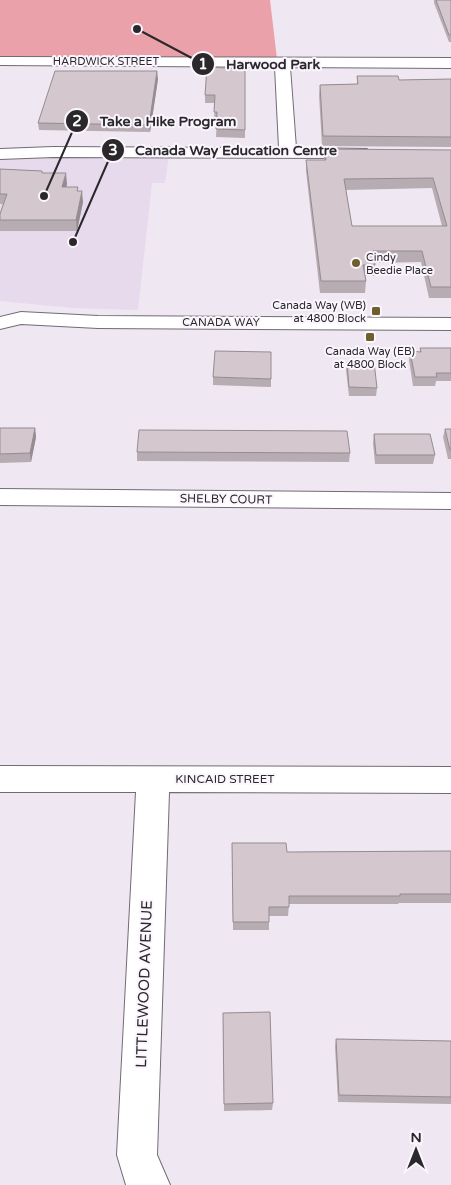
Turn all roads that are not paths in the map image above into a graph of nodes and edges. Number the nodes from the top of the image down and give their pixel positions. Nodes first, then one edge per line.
1 (0, 61) edge
2 (282, 62) junction
3 (451, 63) edge
4 (288, 153) junction
5 (0, 154) edge
6 (374, 154) edge
7 (0, 307) edge
8 (21, 318) junction
9 (0, 323) edge
10 (451, 324) edge
11 (0, 497) edge
12 (451, 501) edge
13 (0, 779) edge
14 (153, 780) junction
15 (451, 780) edge
16 (149, 1185) edge

1 - 2 street, HARDWICK STREET
2 - 3 street, HARDWICK STREET
2 - 4 street
4 - 5 street
4 - 6 street
7 - 8 street, CANADA WAY
8 - 9 street, CANADA WAY
8 - 10 street, CANADA WAY
11 - 12 street, SHELBY COURT
13 - 14 street, KINCAID STREET
14 - 15 street, KINCAID STREET
14 - 16 street, LITTLEWOOD AVENUE

